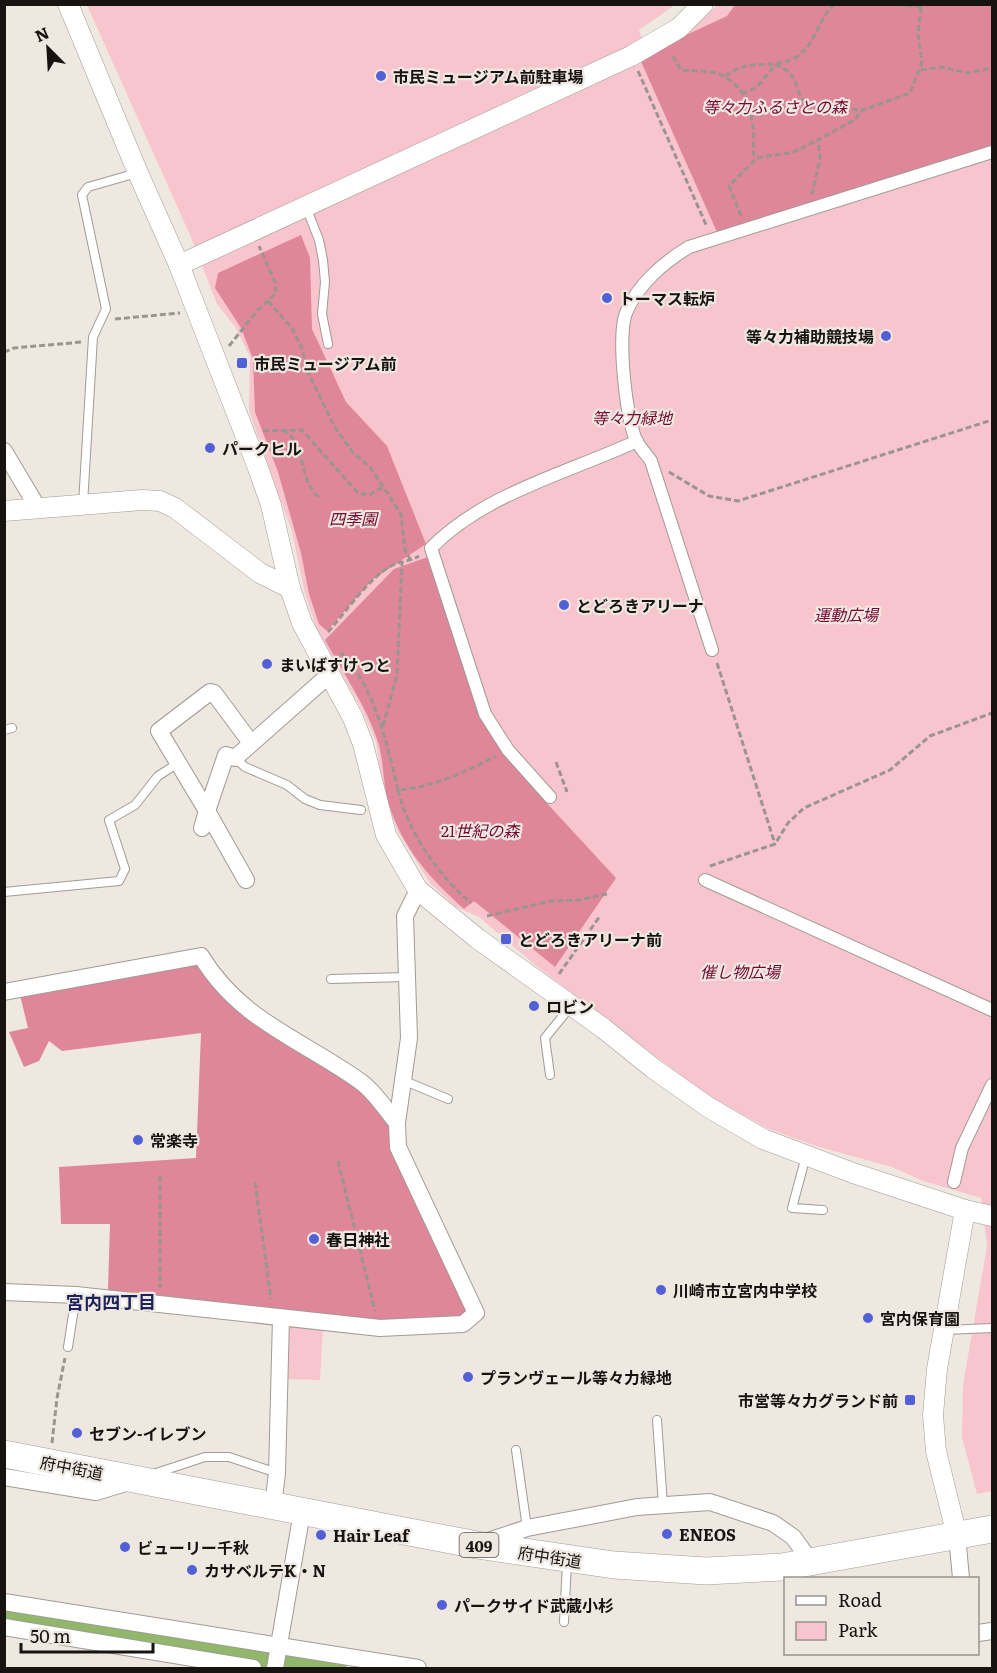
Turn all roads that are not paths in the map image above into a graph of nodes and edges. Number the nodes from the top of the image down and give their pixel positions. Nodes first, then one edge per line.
1 (68, 4) edge
2 (703, 4) edge
3 (993, 152) edge
4 (138, 173) junction
5 (305, 206) junction
6 (179, 265) junction
7 (328, 344) dead end
8 (637, 441) junction
9 (4, 452) edge
10 (83, 504) junction
11 (39, 508) junction
12 (4, 511) edge
13 (290, 588) junction
14 (712, 650) road end
15 (329, 675) junction
16 (251, 743) junction
17 (235, 758) junction
18 (180, 762) junction
19 (550, 797) dead end
20 (207, 810) junction
21 (361, 810) dead end
22 (202, 828) dead end
23 (246, 880) dead end
24 (705, 880) dead end
25 (418, 890) junction
26 (4, 892) edge
27 (407, 977) junction
28 (331, 979) dead end
29 (4, 992) edge
30 (571, 1006) junction
31 (993, 1010) edge
32 (550, 1075) dead end
33 (405, 1081) junction
34 (993, 1085) edge
35 (448, 1099) dead end
36 (397, 1123) junction
37 (806, 1156) junction
38 (954, 1182) dead end
39 (823, 1210) dead end
40 (965, 1210) junction
41 (993, 1215) edge
42 (4, 1292) edge
43 (76, 1295) junction
44 (277, 1317) junction
45 (993, 1328) edge
46 (945, 1330) junction
47 (68, 1347) road end
48 (657, 1419) dead end
49 (516, 1450) dead end
50 (4, 1454) edge
51 (277, 1473) junction
52 (4, 1477) edge
53 (135, 1480) junction
54 (663, 1504) junction
55 (273, 1506) junction
56 (302, 1512) junction
57 (527, 1528) junction
58 (993, 1529) edge
59 (957, 1536) junction
60 (477, 1545) junction
61 (568, 1560) junction
62 (812, 1563) junction
63 (961, 1577) edge
64 (4, 1602) edge
65 (564, 1622) dead end
66 (4, 1627) edge
67 (276, 1659) edge
68 (253, 1668) edge
69 (418, 1668) edge

1 - 4 street
2 - 5 street
3 - 8 street
4 - 6 street
4 - 10 lane
5 - 6 street
5 - 7 lane
6 - 13 street
8 - 14 street
8 - 19 street
9 - 11 street
10 - 11 street
10 - 13 street
11 - 12 street
13 - 15 street
15 - 16 street
15 - 25 street
16 - 17 street
16 - 18 street
17 - 20 street
17 - 21 lane
18 - 20 street
18 - 26 lane
20 - 22 street
20 - 23 street
24 - 31 street
25 - 27 street
25 - 30 street
27 - 28 lane
27 - 33 street
29 - 36 street
30 - 32 lane
30 - 37 street
33 - 35 lane
33 - 36 street
34 - 38 street
36 - 44 street
37 - 39 lane
37 - 40 street
40 - 41 street
40 - 46 street
42 - 43 street
43 - 44 street
43 - 47 lane
44 - 51 street
45 - 46 lane
46 - 59 street
48 - 54 lane
49 - 57 lane
50 - 53 highway, 府中街道 / 409
51 - 53 lane
51 - 55 street
52 - 53 street
53 - 55 highway, 府中街道 / 409
54 - 57 street
54 - 62 street
55 - 56 highway, 府中街道 / 409
56 - 60 highway, 府中街道 / 409
56 - 67 street
57 - 60 street
58 - 59 highway, 府中街道 / 409
59 - 62 highway, 府中街道 / 409
59 - 63 street
60 - 61 highway, 府中街道 / 409
61 - 62 highway, 府中街道 / 409
61 - 65 lane
64 - 67 street
66 - 68 street
67 - 69 street

